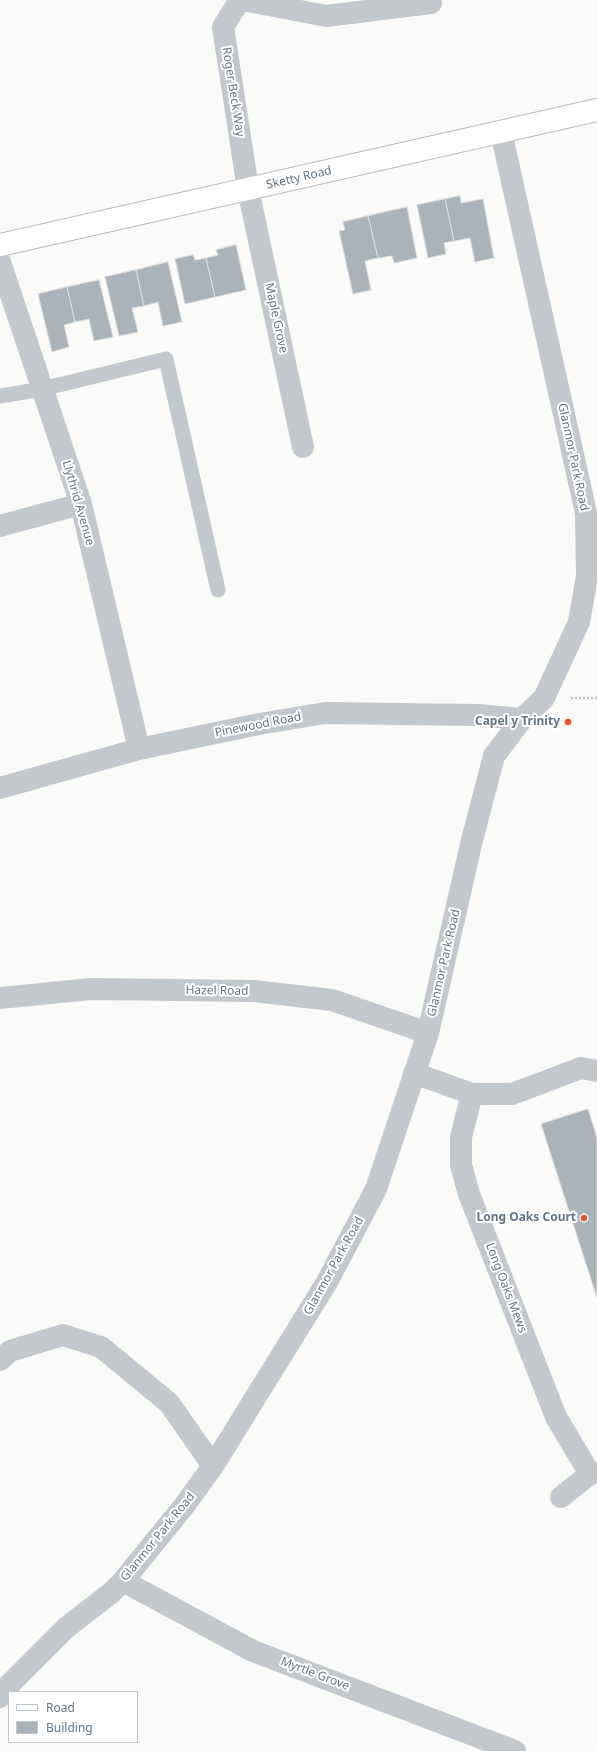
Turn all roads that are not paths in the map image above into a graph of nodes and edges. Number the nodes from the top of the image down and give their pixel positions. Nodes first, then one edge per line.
1 (241, 0) edge
2 (431, 3) dead end
3 (597, 110) edge
4 (501, 132) junction
5 (248, 189) junction
6 (0, 245) edge
7 (0, 262) edge
8 (42, 389) junction
9 (0, 396) edge
10 (303, 447) dead end
11 (81, 504) junction
12 (0, 526) edge
13 (218, 590) dead end
14 (522, 719) junction
15 (140, 749) junction
16 (0, 788) edge
17 (0, 998) edge
18 (428, 1033) junction
19 (597, 1071) edge
20 (414, 1073) junction
21 (472, 1094) junction
22 (0, 1360) edge
23 (213, 1466) junction
24 (593, 1474) edge
25 (561, 1497) dead end
26 (123, 1581) junction
27 (0, 1697) edge
28 (515, 1751) edge

1 - 2 street, Roger Beck Way
1 - 5 street, Roger Beck Way
3 - 4 main road, Sketty Road
4 - 5 main road, Sketty Road
4 - 14 street, Glanmor Park Road
5 - 6 main road, Sketty Road
5 - 10 street, Maple Grove
7 - 8 street, Llythrid Avenue
8 - 9 lane
8 - 11 street, Llythrid Avenue
8 - 13 lane
11 - 12 street
11 - 15 street, Llythrid Avenue
14 - 15 street, Pinewood Road
14 - 18 street, Glanmor Park Road
15 - 16 street, Pinewood Road
17 - 18 street, Hazel Road
18 - 20 street, Glanmor Park Road
19 - 21 street
20 - 21 street
20 - 23 street, Glanmor Park Road
21 - 24 street, Long Oaks Mews
22 - 23 street
23 - 26 street, Glanmor Park Road
24 - 25 street, Long Oaks Mews
26 - 27 street, Glanmor Park Road
26 - 28 street, Myrtle Grove

